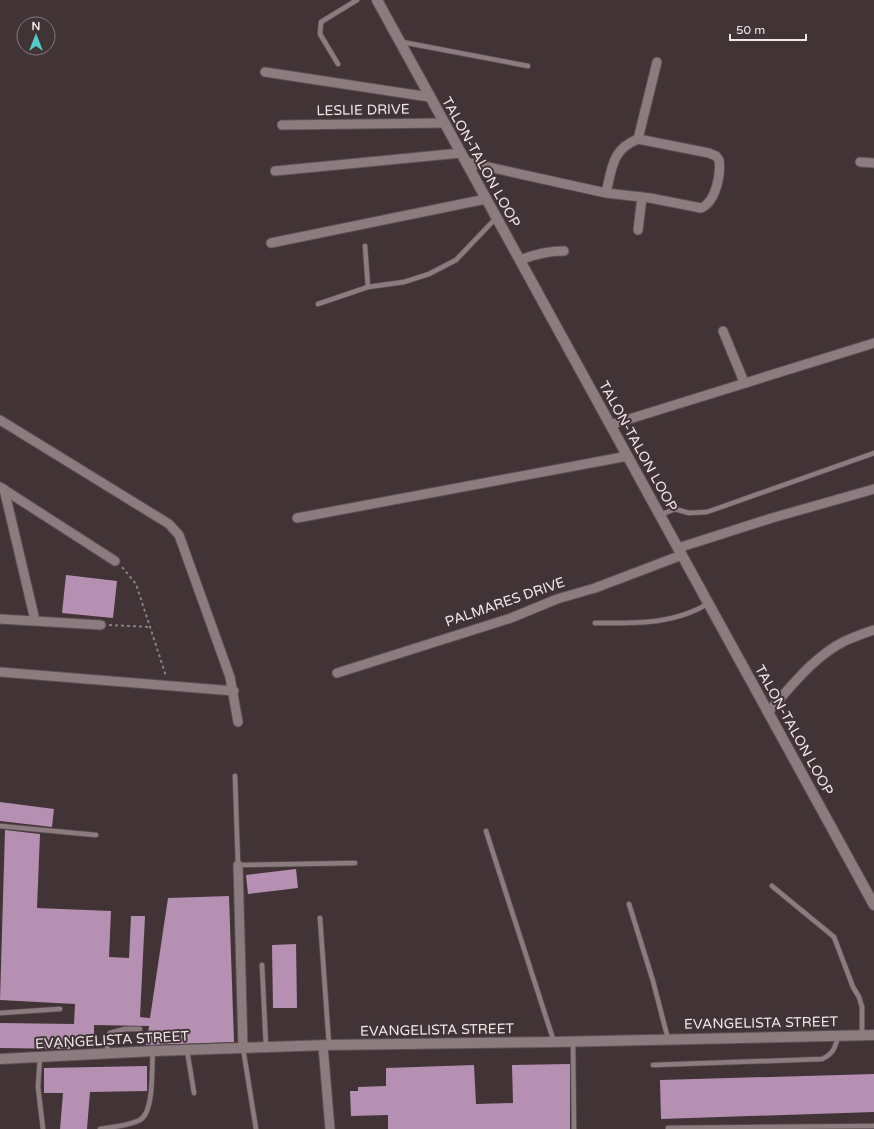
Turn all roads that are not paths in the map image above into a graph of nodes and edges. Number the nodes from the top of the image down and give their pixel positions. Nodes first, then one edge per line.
1 (357, 0) edge
2 (377, 0) edge
3 (400, 42) junction
4 (657, 62) dead end
5 (338, 64) dead end
6 (528, 66) dead end
7 (265, 72) dead end
8 (429, 97) junction
9 (444, 123) junction
10 (282, 125) dead end
11 (638, 139) junction
12 (464, 158) junction
13 (860, 162) dead end
14 (874, 163) edge
15 (275, 171) dead end
16 (606, 193) junction
17 (642, 197) junction
18 (486, 199) junction
19 (496, 218) junction
20 (638, 230) dead end
21 (270, 243) dead end
22 (365, 246) dead end
23 (564, 251) dead end
24 (520, 260) junction
25 (368, 287) junction
26 (318, 304) dead end
27 (723, 330) dead end
28 (874, 343) edge
29 (744, 382) junction
30 (0, 420) edge
31 (610, 425) junction
32 (874, 453) edge
33 (628, 456) junction
34 (2, 488) edge
35 (874, 489) edge
36 (660, 514) junction
37 (296, 518) dead end
38 (680, 551) junction
39 (115, 561) road end
40 (709, 603) junction
41 (0, 619) edge
42 (35, 620) junction
43 (595, 623) dead end
44 (101, 625) road end
45 (874, 630) edge
46 (0, 672) edge
47 (337, 673) dead end
48 (234, 691) junction
49 (768, 712) junction
50 (238, 722) dead end
51 (235, 776) dead end
52 (0, 826) edge
53 (486, 831) dead end
54 (96, 835) dead end
55 (355, 863) dead end
56 (238, 865) junction
57 (772, 886) dead end
58 (871, 892) edge
59 (629, 904) dead end
60 (874, 905) edge
61 (320, 918) dead end
62 (262, 965) dead end
63 (60, 1009) dead end
64 (0, 1013) edge
65 (140, 1029) dead end
66 (838, 1035) junction
67 (862, 1035) junction
68 (874, 1035) edge
69 (668, 1039) junction
70 (554, 1042) junction
71 (573, 1042) junction
72 (326, 1045) junction
73 (266, 1047) junction
74 (243, 1048) junction
75 (188, 1050) junction
76 (153, 1051) junction
77 (108, 1054) junction
78 (40, 1057) junction
79 (0, 1059) edge
80 (653, 1065) dead end
81 (194, 1092) dead end
82 (874, 1126) edge
83 (862, 1127) edge
84 (668, 1128) dead end
85 (43, 1129) edge
86 (100, 1129) edge
87 (256, 1129) edge
88 (330, 1129) edge
89 (574, 1129) edge
90 (709, 1129) edge

1 - 5 lane
2 - 3 street, TALON-TALON LOOP
3 - 6 lane
3 - 8 street, TALON-TALON LOOP
4 - 11 street
7 - 8 street
8 - 9 street, TALON-TALON LOOP
9 - 10 street, LESLIE DRIVE
9 - 12 street, TALON-TALON LOOP
11 - 16 street
11 - 17 street
12 - 15 street
12 - 16 street
12 - 18 street, TALON-TALON LOOP
13 - 14 street
16 - 17 street
17 - 20 street
18 - 19 street, TALON-TALON LOOP
18 - 21 street
19 - 24 street, TALON-TALON LOOP
19 - 25 lane
22 - 25 lane
23 - 24 street
24 - 31 street, TALON-TALON LOOP
25 - 26 lane
27 - 29 street
28 - 29 street
29 - 31 street
30 - 48 street
31 - 33 street, TALON-TALON LOOP
32 - 36 lane
33 - 36 street, TALON-TALON LOOP
33 - 37 street
34 - 39 street
34 - 42 street
35 - 38 street, PALMARES DRIVE
36 - 38 street, TALON-TALON LOOP
38 - 40 street, TALON-TALON LOOP
38 - 47 street, PALMARES DRIVE
40 - 43 lane
40 - 49 street, TALON-TALON LOOP
41 - 42 street
42 - 44 street
45 - 49 street
46 - 48 street
48 - 50 street
49 - 58 street, TALON-TALON LOOP
51 - 56 lane
52 - 54 lane
53 - 70 lane
55 - 56 lane
56 - 74 street
57 - 67 lane
58 - 60 street, TALON-TALON LOOP
59 - 69 lane
61 - 72 lane
62 - 73 lane
63 - 64 lane
65 - 77 lane
66 - 67 street, EVANGELISTA STREET
66 - 69 street, EVANGELISTA STREET
66 - 80 lane
67 - 68 street, EVANGELISTA STREET
69 - 71 street, EVANGELISTA STREET
70 - 71 street, EVANGELISTA STREET
70 - 72 street, EVANGELISTA STREET
71 - 89 lane
72 - 73 street, EVANGELISTA STREET
72 - 88 street
73 - 74 street, EVANGELISTA STREET
74 - 75 street, EVANGELISTA STREET
74 - 87 lane
75 - 76 street, EVANGELISTA STREET
75 - 81 lane
76 - 77 street, EVANGELISTA STREET
76 - 86 lane
77 - 78 street, EVANGELISTA STREET
78 - 79 street, EVANGELISTA STREET
78 - 85 lane
82 - 83 lane
83 - 90 lane
84 - 90 lane

